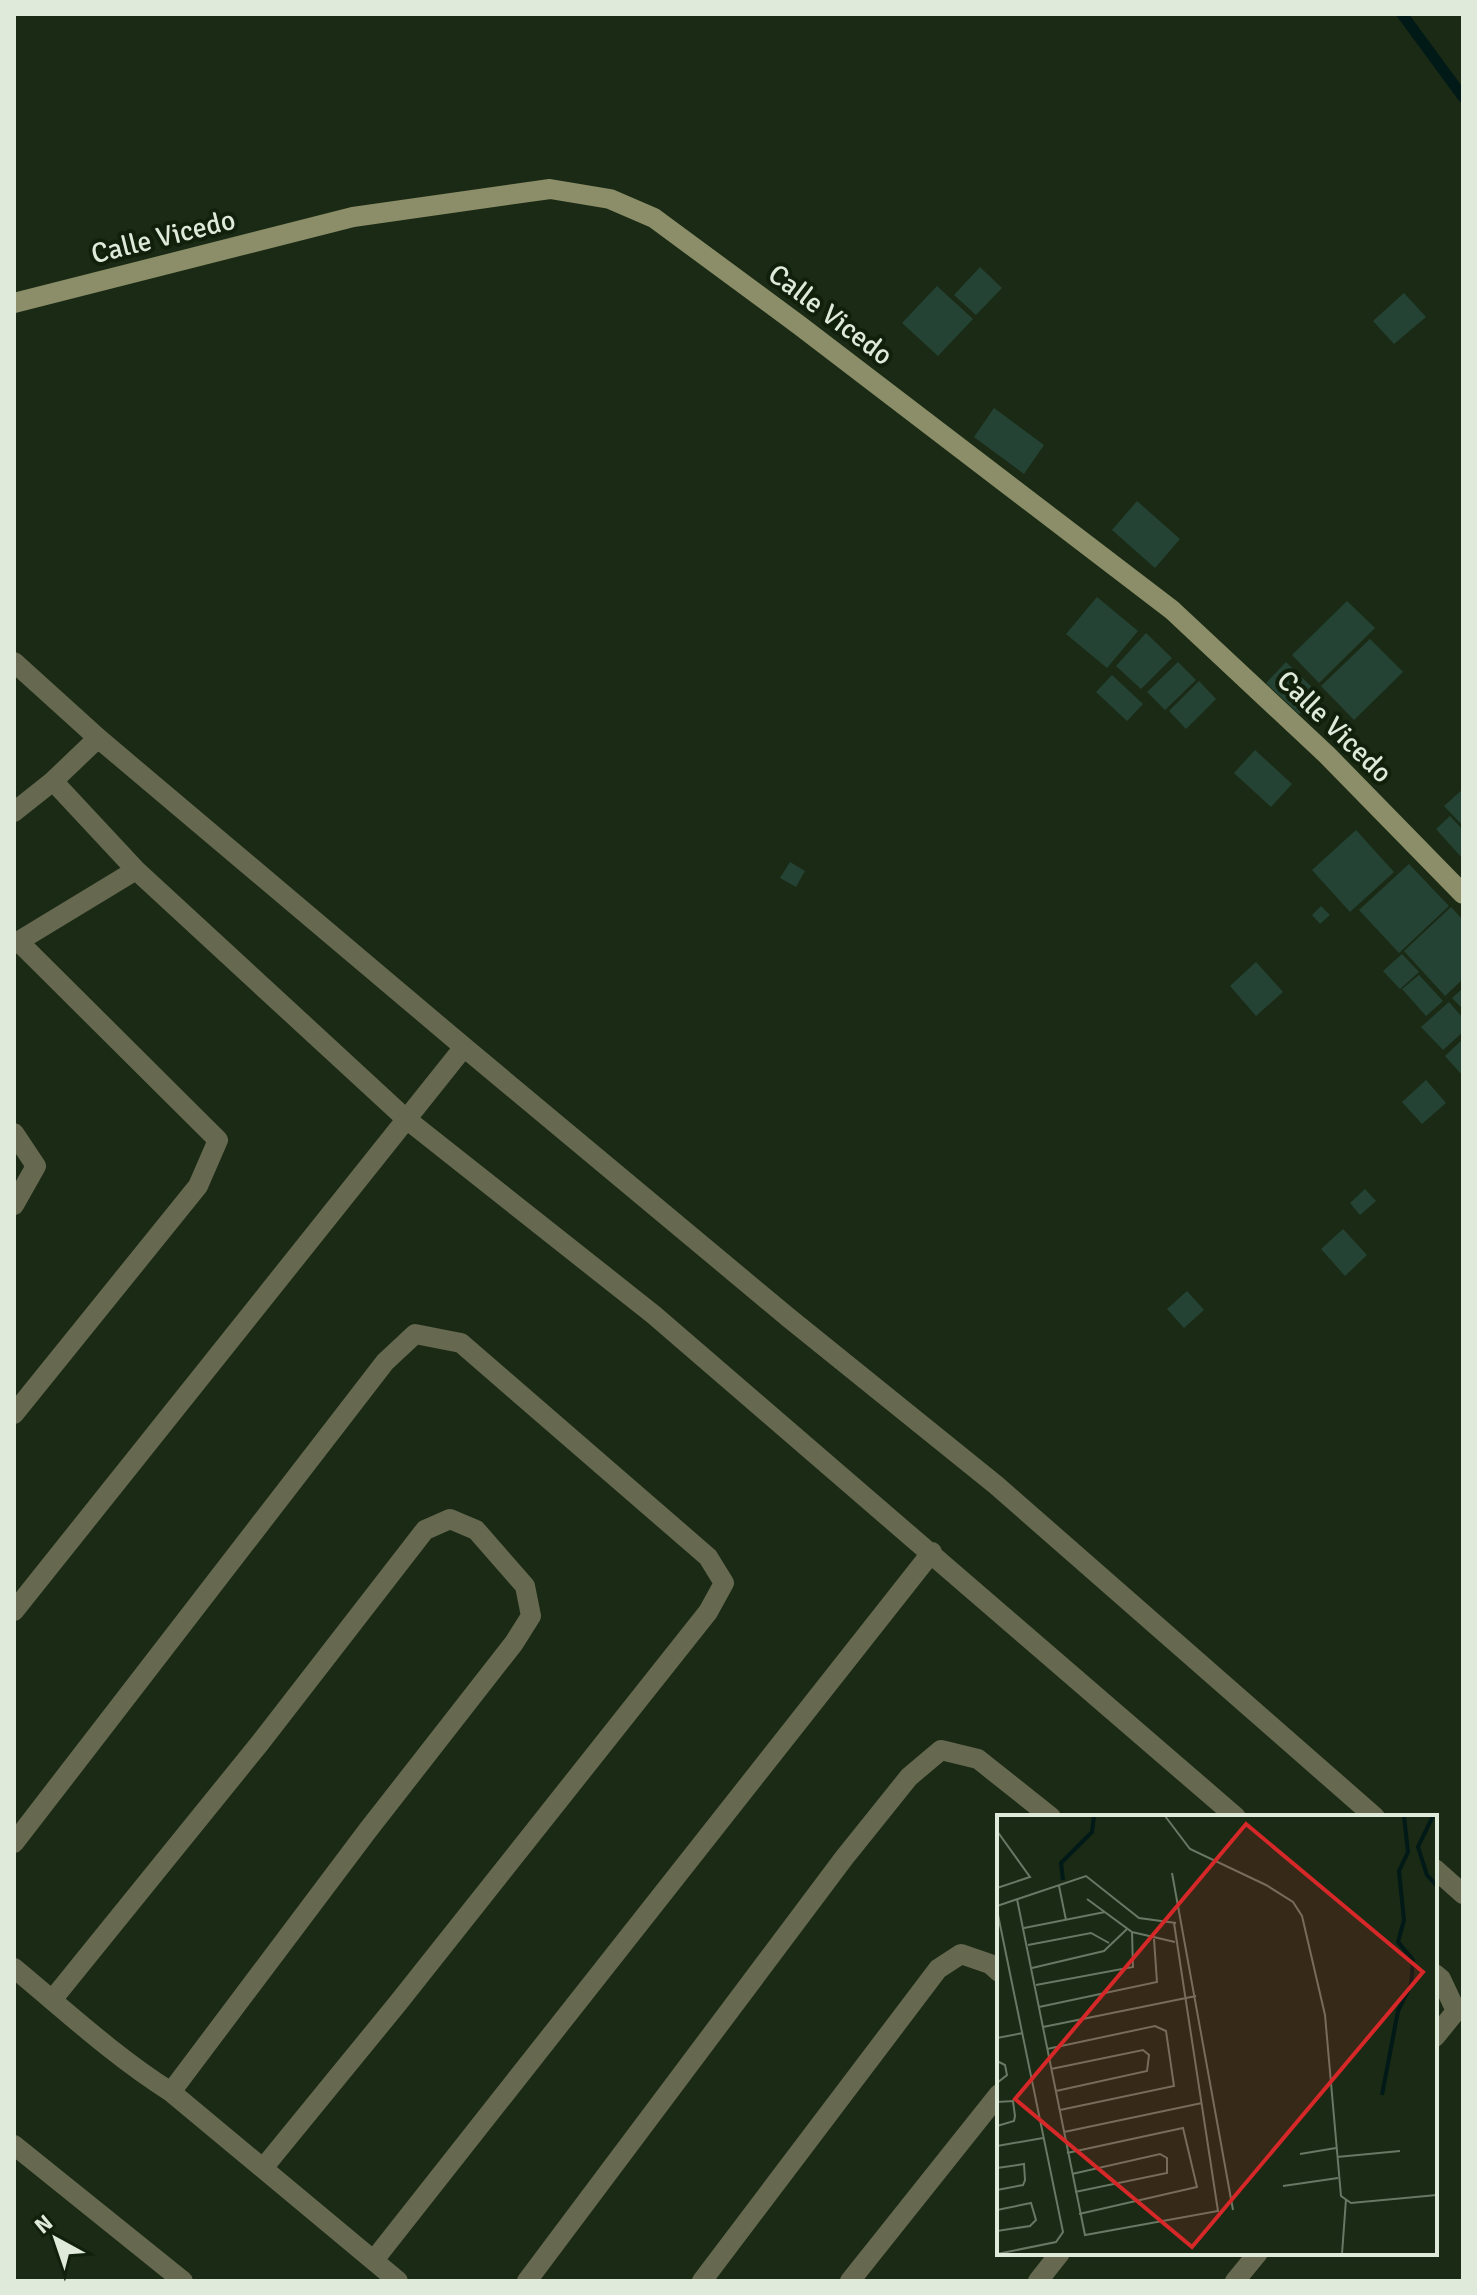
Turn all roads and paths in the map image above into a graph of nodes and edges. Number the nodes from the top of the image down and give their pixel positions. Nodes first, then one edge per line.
1 (14, 303) edge
2 (14, 662) edge
3 (98, 738) junction
4 (53, 781) junction
5 (14, 812) edge
6 (136, 870) junction
7 (1463, 894) edge
8 (16, 943) edge
9 (464, 1047) junction
10 (405, 1118) junction
11 (14, 1133) edge
12 (14, 1205) edge
13 (14, 1414) edge
14 (932, 1552) junction
15 (14, 1611) edge
16 (1048, 1815) edge
17 (1234, 1815) edge
18 (1373, 1815) edge
19 (14, 1843) edge
20 (1437, 1871) edge
21 (1463, 1894) edge
22 (14, 1968) edge
23 (997, 1970) edge
24 (1437, 1976) edge
25 (52, 2000) junction
26 (1437, 2035) edge
27 (171, 2092) junction
28 (997, 2097) edge
29 (14, 2145) edge
30 (264, 2167) junction
31 (1058, 2255) edge
32 (1256, 2255) edge
33 (374, 2260) junction
34 (183, 2281) edge
35 (398, 2281) edge
36 (527, 2281) edge
37 (702, 2281) edge
38 (850, 2281) edge
39 (1038, 2281) edge
40 (1235, 2281) edge

1 - 7 street, Calle Vicedo
2 - 3 street
3 - 4 street
3 - 9 street
4 - 5 street
4 - 6 street
6 - 8 street
6 - 10 street
8 - 13 street
9 - 10 street
9 - 18 street
10 - 14 street
10 - 15 street
11 - 12 street
14 - 17 street
14 - 33 street
16 - 36 street
19 - 30 street
20 - 21 street
22 - 25 street
23 - 37 street
24 - 26 street
25 - 27 street
25 - 27 street
27 - 30 street
28 - 38 street
29 - 34 street
30 - 33 street
31 - 39 street
32 - 40 street
33 - 35 street

